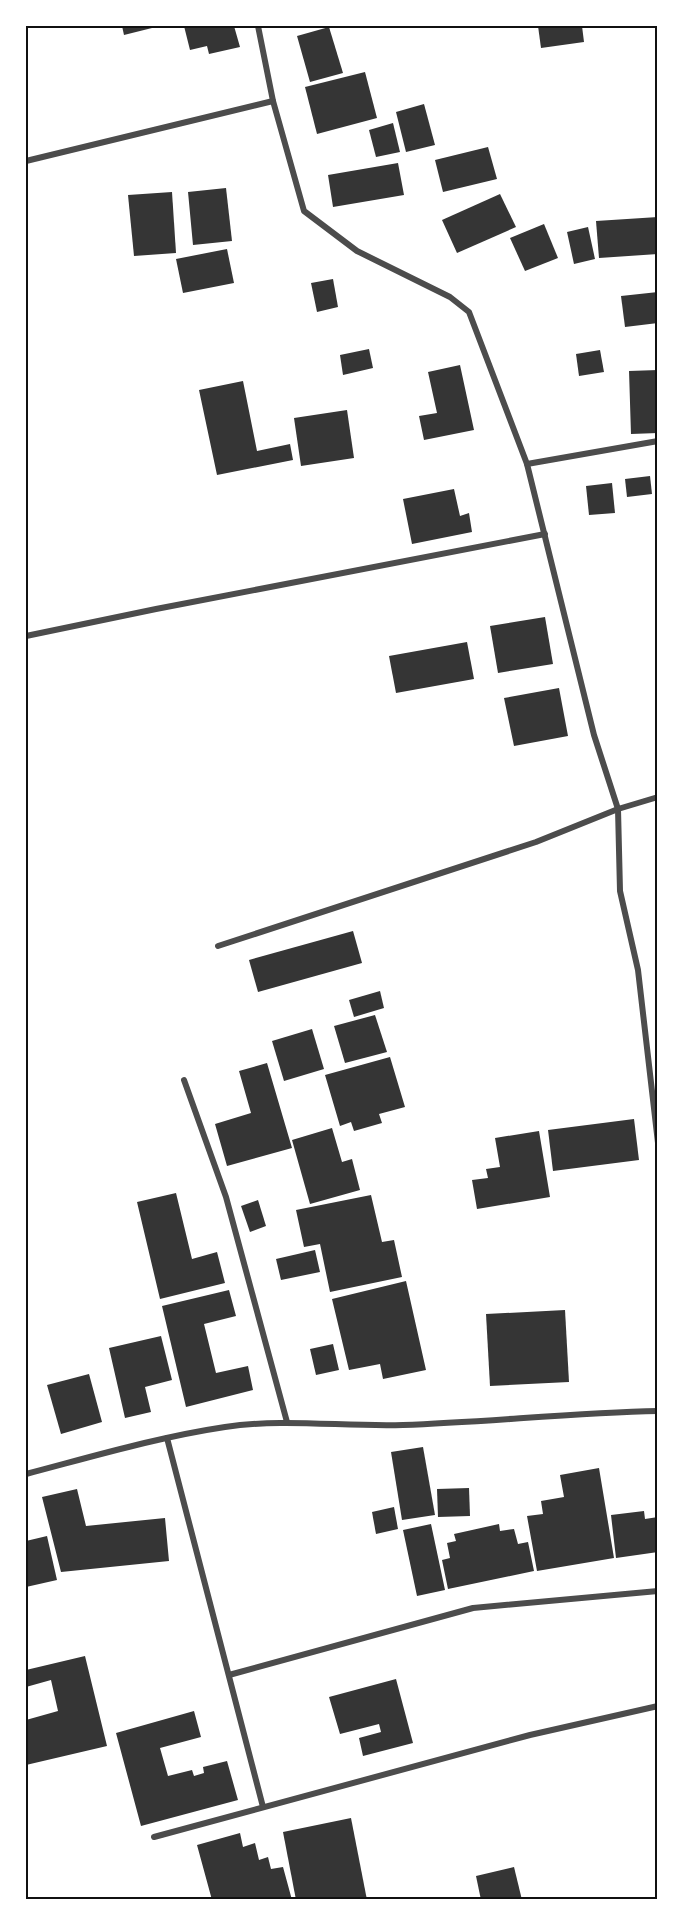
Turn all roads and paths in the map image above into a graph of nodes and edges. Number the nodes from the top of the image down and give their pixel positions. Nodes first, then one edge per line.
1 (258, 26) edge
2 (273, 100) junction
3 (26, 160) edge
4 (657, 441) edge
5 (528, 464) junction
6 (545, 534) junction
7 (26, 636) edge
8 (657, 797) edge
9 (618, 809) junction
10 (218, 946) dead end
11 (184, 1080) dead end
12 (657, 1143) edge
13 (657, 1411) edge
14 (287, 1422) junction
15 (167, 1438) junction
16 (26, 1474) edge
17 (657, 1591) edge
18 (229, 1675) junction
19 (657, 1706) edge
20 (263, 1807) junction
21 (154, 1838) dead end

1 - 2 street
2 - 3 street
2 - 5 street
4 - 5 street
5 - 6 street
6 - 7 street
6 - 9 street
8 - 9 street
9 - 10 street
9 - 12 street
11 - 14 street
13 - 14 street
14 - 15 street
15 - 16 street
15 - 18 street
17 - 18 street
18 - 20 street
19 - 20 street
20 - 21 street

